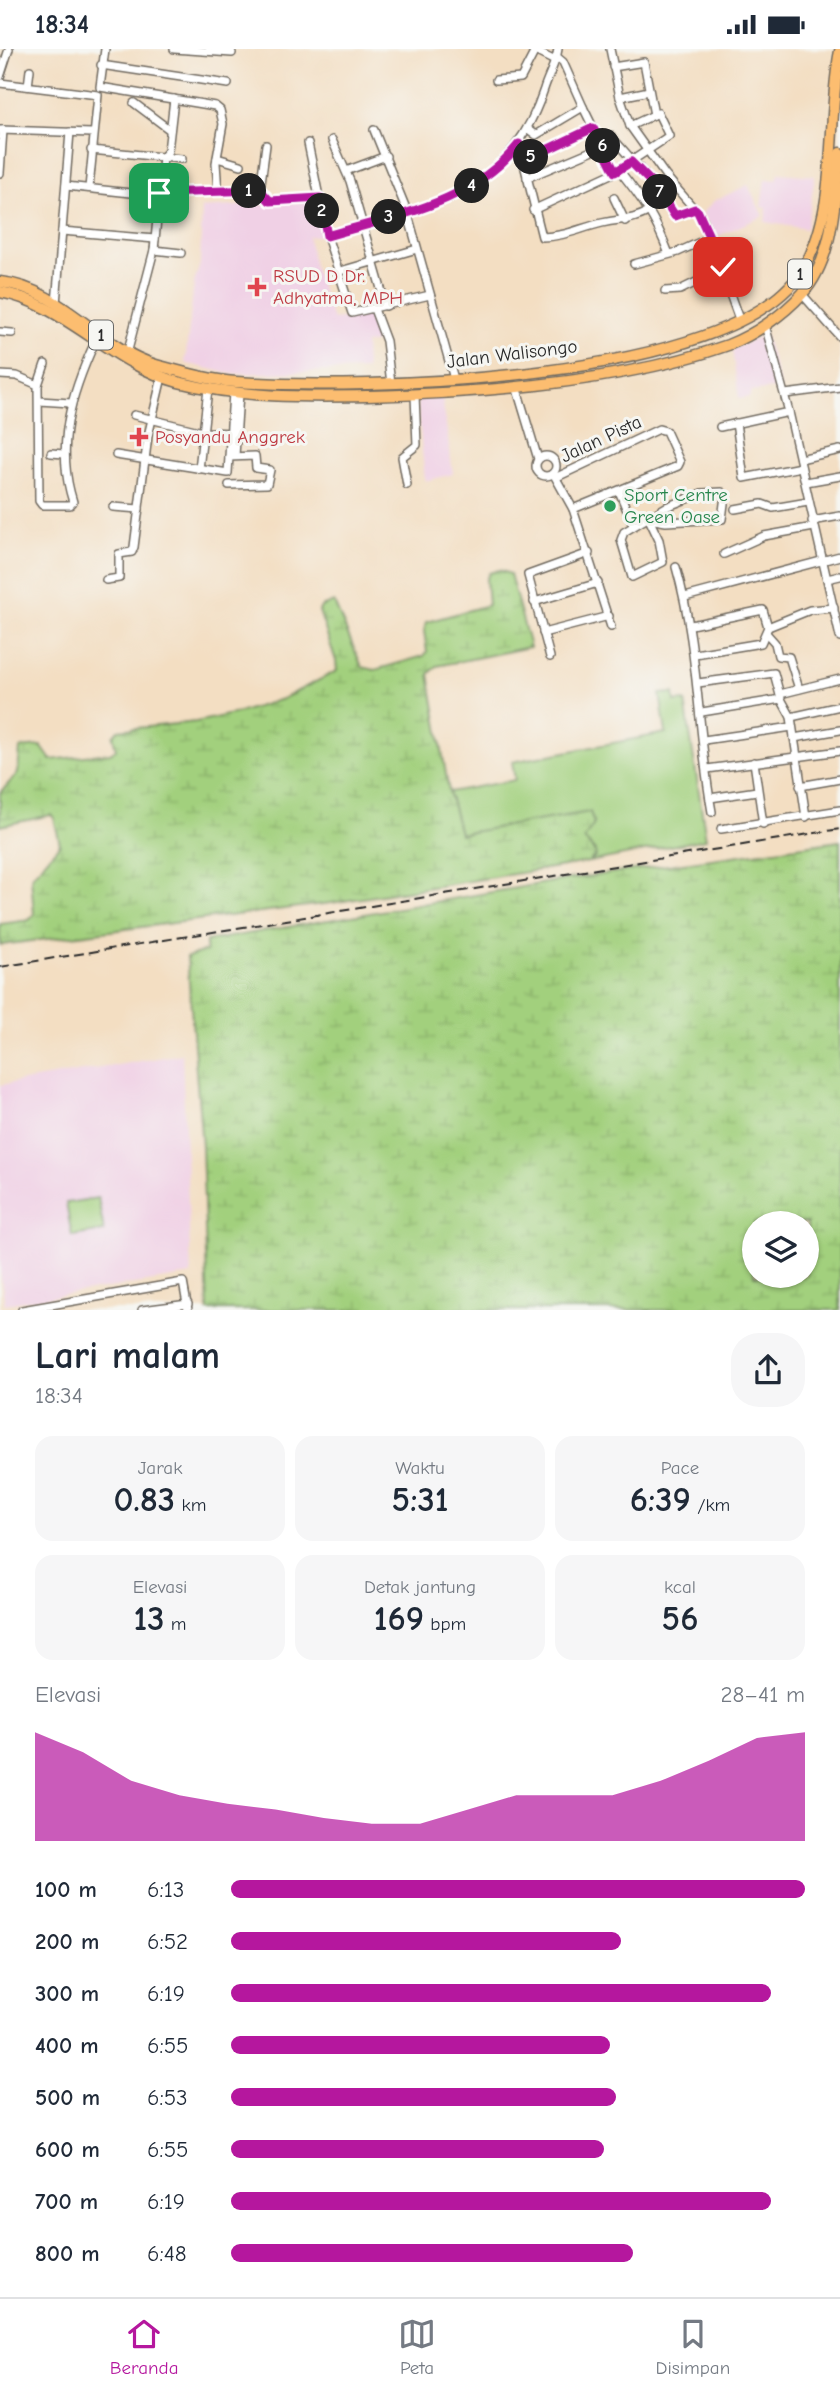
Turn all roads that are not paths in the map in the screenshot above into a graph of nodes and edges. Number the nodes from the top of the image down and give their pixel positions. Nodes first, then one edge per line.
1 (9, 49) edge
2 (105, 49) edge
3 (174, 49) edge
4 (534, 49) edge
5 (610, 49) edge
6 (840, 51) edge
7 (232, 53) dead end
8 (557, 55) edge
9 (101, 65) junction
10 (613, 68) junction
11 (30, 70) dead end
12 (0, 77) edge
13 (496, 80) dead end
14 (0, 83) edge
15 (228, 84) dead end
16 (28, 86) junction
17 (649, 91) junction
18 (620, 97) junction
19 (174, 99) junction
20 (134, 103) dead end
21 (584, 107) junction
22 (654, 114) junction
23 (630, 126) junction
24 (593, 128) junction
25 (528, 129) junction
26 (2, 130) edge
27 (170, 130) junction
28 (374, 130) dead end
29 (70, 132) junction
30 (92, 133) junction
31 (610, 135) dead end
32 (332, 140) dead end
33 (308, 143) dead end
34 (519, 144) junction
35 (266, 145) dead end
36 (603, 146) junction
37 (91, 150) junction
38 (646, 151) junction
39 (840, 153) edge
40 (386, 156) junction
41 (163, 157) junction
42 (217, 158) junction
43 (182, 159) dead end
44 (523, 161) junction
45 (631, 162) junction
46 (241, 166) dead end
47 (346, 171) junction
48 (617, 171) junction
49 (0, 173) edge
50 (527, 179) junction
51 (66, 186) junction
52 (89, 188) junction
53 (260, 190) junction
54 (218, 192) junction
55 (159, 195) junction
56 (320, 198) junction
57 (614, 198) dead end
58 (695, 209) junction
59 (533, 210) junction
60 (407, 211) junction
61 (650, 211) junction
62 (625, 221) junction
63 (362, 225) junction
64 (62, 231) junction
65 (327, 236) junction
66 (711, 237) junction
67 (155, 239) junction
68 (417, 249) junction
69 (154, 250) junction
70 (181, 253) dead end
71 (668, 254) junction
72 (373, 261) junction
73 (634, 264) dead end
74 (723, 269) junction
75 (337, 272) junction
76 (0, 282) edge
77 (665, 291) dead end
78 (0, 292) edge
79 (802, 294) junction
80 (430, 295) junction
81 (56, 305) junction
82 (386, 306) junction
83 (374, 309) junction
84 (740, 322) junction
85 (765, 325) junction
86 (0, 332) edge
87 (12, 333) dead end
88 (840, 337) edge
89 (95, 342) junction
90 (127, 353) junction
91 (46, 364) dead end
92 (573, 365) junction
93 (0, 375) edge
94 (162, 377) junction
95 (454, 379) junction
96 (575, 379) junction
97 (391, 384) junction
98 (38, 385) junction
99 (516, 386) junction
100 (840, 387) edge
101 (208, 389) junction
102 (236, 392) junction
103 (415, 394) junction
104 (785, 394) junction
105 (39, 401) junction
106 (71, 403) junction
107 (789, 412) junction
108 (134, 415) dead end
109 (152, 419) junction
110 (736, 423) junction
111 (719, 427) dead end
112 (203, 432) junction
113 (233, 433) junction
114 (840, 450) edge
115 (51, 453) dead end
116 (64, 454) junction
117 (116, 455) dead end
118 (232, 456) junction
119 (144, 459) junction
120 (538, 459) junction
121 (801, 463) junction
122 (199, 469) junction
123 (555, 475) junction
124 (840, 476) edge
125 (806, 482) junction
126 (229, 485) dead end
127 (407, 485) dead end
128 (620, 490) junction
129 (808, 502) junction
130 (113, 507) dead end
131 (139, 509) junction
132 (573, 509) junction
133 (735, 509) dead end
134 (840, 516) edge
135 (649, 519) junction
136 (635, 524) junction
137 (813, 524) junction
138 (589, 553) junction
139 (724, 554) dead end
140 (840, 556) edge
141 (822, 561) junction
142 (676, 567) dead end
143 (840, 576) edge
144 (106, 579) dead end
145 (827, 579) junction
146 (598, 583) junction
147 (685, 597) junction
148 (534, 602) junction
149 (834, 608) junction
150 (609, 616) junction
151 (838, 618) edge
152 (691, 625) junction
153 (611, 627) dead end
154 (767, 631) junction
155 (543, 633) junction
156 (840, 636) edge
157 (695, 654) junction
158 (550, 657) dead end
159 (840, 679) edge
160 (698, 684) junction
161 (799, 689) junction
162 (781, 697) junction
163 (840, 706) edge
164 (702, 712) junction
165 (791, 717) junction
166 (792, 727) junction
167 (840, 730) edge
168 (794, 738) junction
169 (704, 740) junction
170 (840, 751) edge
171 (796, 755) junction
172 (754, 762) junction
173 (707, 769) junction
174 (840, 779) edge
175 (800, 786) junction
176 (757, 791) junction
177 (710, 798) junction
178 (840, 810) edge
179 (712, 812) dead end
180 (806, 817) junction
181 (763, 824) junction
182 (721, 829) dead end
183 (188, 1304) edge
184 (22, 1310) edge
185 (142, 1310) edge

1 - 12 street
2 - 9 street
3 - 7 street
4 - 8 street
4 - 13 street
5 - 10 street
6 - 84 highway, Jalan Walisongo / 1
8 - 21 street
8 - 25 street
9 - 15 street
9 - 19 street
10 - 17 street
10 - 18 street
11 - 16 street
14 - 16 street
16 - 30 street
17 - 18 street
17 - 22 street
18 - 23 street
19 - 27 street
19 - 42 street
20 - 27 street
21 - 24 street
21 - 25 street
22 - 23 street
22 - 38 street
23 - 38 street
24 - 36 street
24 - 44 street
25 - 34 street
26 - 29 street
26 - 49 street
27 - 41 street
28 - 40 street
29 - 30 street
29 - 51 street
30 - 37 street
31 - 45 street
32 - 47 street
33 - 56 street
34 - 44 street
34 - 60 street
35 - 53 street
36 - 48 street
36 - 50 street
37 - 41 street
37 - 52 street
38 - 45 street
38 - 58 street
39 - 79 highway, Jalan Walisongo / 1
40 - 47 street
40 - 60 street
41 - 43 street
41 - 55 street
42 - 46 street
42 - 54 street
44 - 50 street
45 - 48 street
45 - 58 street
47 - 63 street
48 - 59 street
48 - 61 street
50 - 59 street
51 - 52 street
51 - 64 street
52 - 55 street
53 - 54 street
53 - 56 street
54 - 55 street
55 - 67 street
56 - 65 street
57 - 62 street
58 - 66 street
59 - 62 street
60 - 63 street
60 - 68 street
61 - 62 street
61 - 71 street
63 - 65 street
63 - 72 street
64 - 67 street
64 - 81 street
65 - 75 street
66 - 71 street
66 - 74 street
67 - 69 street
68 - 72 street
68 - 80 street
69 - 70 street
69 - 90 street
71 - 73 street
72 - 75 street
72 - 82 street
74 - 77 street
74 - 84 street
75 - 83 street
76 - 81 highway, Jalan Walisongo / 1
78 - 89 highway, Jalan Walisongo / 1
79 - 85 highway, Jalan Walisongo / 1
79 - 88 street
80 - 82 street
80 - 95 street
81 - 90 highway, Jalan Walisongo / 1
82 - 83 street
83 - 97 street
84 - 92 highway, Jalan Walisongo / 1
85 - 96 highway, Jalan Walisongo / 1
85 - 104 street
86 - 87 street
89 - 94 highway, Jalan Walisongo / 1
89 - 106 street
90 - 97 highway, Jalan Walisongo / 1
91 - 98 street
92 - 95 highway, Jalan Walisongo / 1
92 - 96 highway
93 - 98 street
94 - 101 highway, Jalan Walisongo / 1
94 - 109 street
95 - 97 highway, Jalan Walisongo / 1
96 - 99 highway, Jalan Walisongo / 1
98 - 105 street
99 - 103 highway, Jalan Walisongo / 1
99 - 120 street
100 - 104 street
101 - 102 highway, Jalan Walisongo / 1
101 - 112 street
102 - 103 highway, Jalan Walisongo / 1
102 - 113 street
103 - 127 street
104 - 107 street
105 - 106 street
105 - 116 street
106 - 116 street
107 - 110 street
107 - 121 street
108 - 109 street
109 - 112 street
109 - 119 street
110 - 111 street
110 - 121 street
112 - 113 street
112 - 122 street
113 - 118 street
114 - 121 street
115 - 116 street
117 - 119 street
118 - 122 street
118 - 126 street
119 - 122 street
119 - 131 street
120 - 123 street
120 - 123 street
121 - 125 street
123 - 128 street, Jalan Pista
123 - 132 street
124 - 125 street
125 - 129 street
128 - 132 street
128 - 136 street
129 - 133 street
129 - 137 street
130 - 131 street
131 - 144 street
132 - 138 street
134 - 137 street
135 - 135 street
135 - 136 street
135 - 136 street
137 - 139 street
137 - 141 street
138 - 146 street
138 - 148 street
140 - 141 street
141 - 145 street
141 - 147 street
142 - 147 street
143 - 145 street
145 - 149 street
146 - 148 street
146 - 150 street
147 - 152 street
148 - 155 street
149 - 151 street
149 - 154 street
150 - 153 street
150 - 155 street
151 - 156 street
152 - 154 street
152 - 157 street
154 - 157 street
154 - 161 street
155 - 158 street
157 - 160 street
159 - 161 street
160 - 162 street
160 - 164 street
161 - 162 street
162 - 164 street
162 - 165 street
163 - 165 street
164 - 169 street
165 - 166 street
166 - 168 street
166 - 169 street
167 - 168 street
168 - 171 street
169 - 173 street
170 - 171 street
171 - 172 street
171 - 175 street
172 - 173 street
172 - 176 street
173 - 177 street
174 - 175 street
175 - 180 street
176 - 177 street
176 - 181 street
177 - 179 street
178 - 180 street
180 - 181 street
181 - 182 street
183 - 184 street
183 - 185 street

